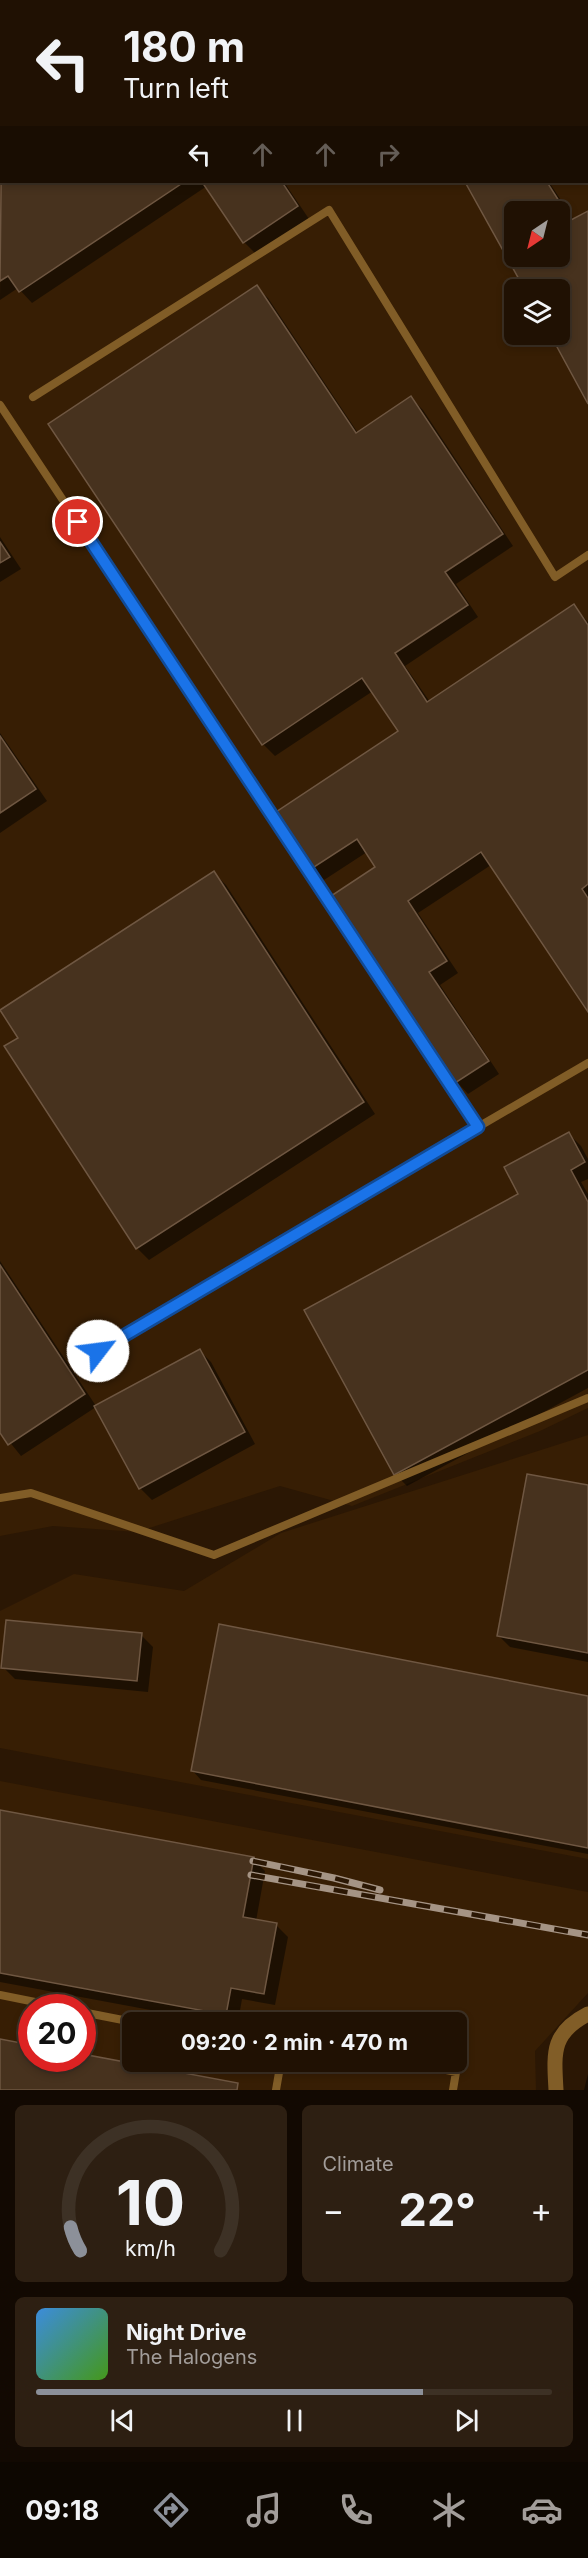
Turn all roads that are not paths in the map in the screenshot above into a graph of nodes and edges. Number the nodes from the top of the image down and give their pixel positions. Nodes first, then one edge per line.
1 (33, 397) dead end
2 (0, 405) edge
3 (588, 555) edge
4 (588, 1063) edge
5 (478, 1127) junction
6 (98, 1351) dead end
7 (588, 1398) edge
8 (0, 1498) edge
9 (0, 1995) edge
10 (18, 1999) edge
11 (588, 2014) edge
12 (96, 2015) edge
13 (122, 2020) edge
14 (279, 2072) edge
15 (456, 2072) edge
16 (276, 2090) edge
17 (453, 2090) edge
18 (556, 2090) edge

1 - 3 lane
2 - 5 lane
4 - 5 lane
5 - 6 lane
7 - 8 lane
9 - 10 lane
11 - 18 street
12 - 13 lane
14 - 16 lane
15 - 17 lane

